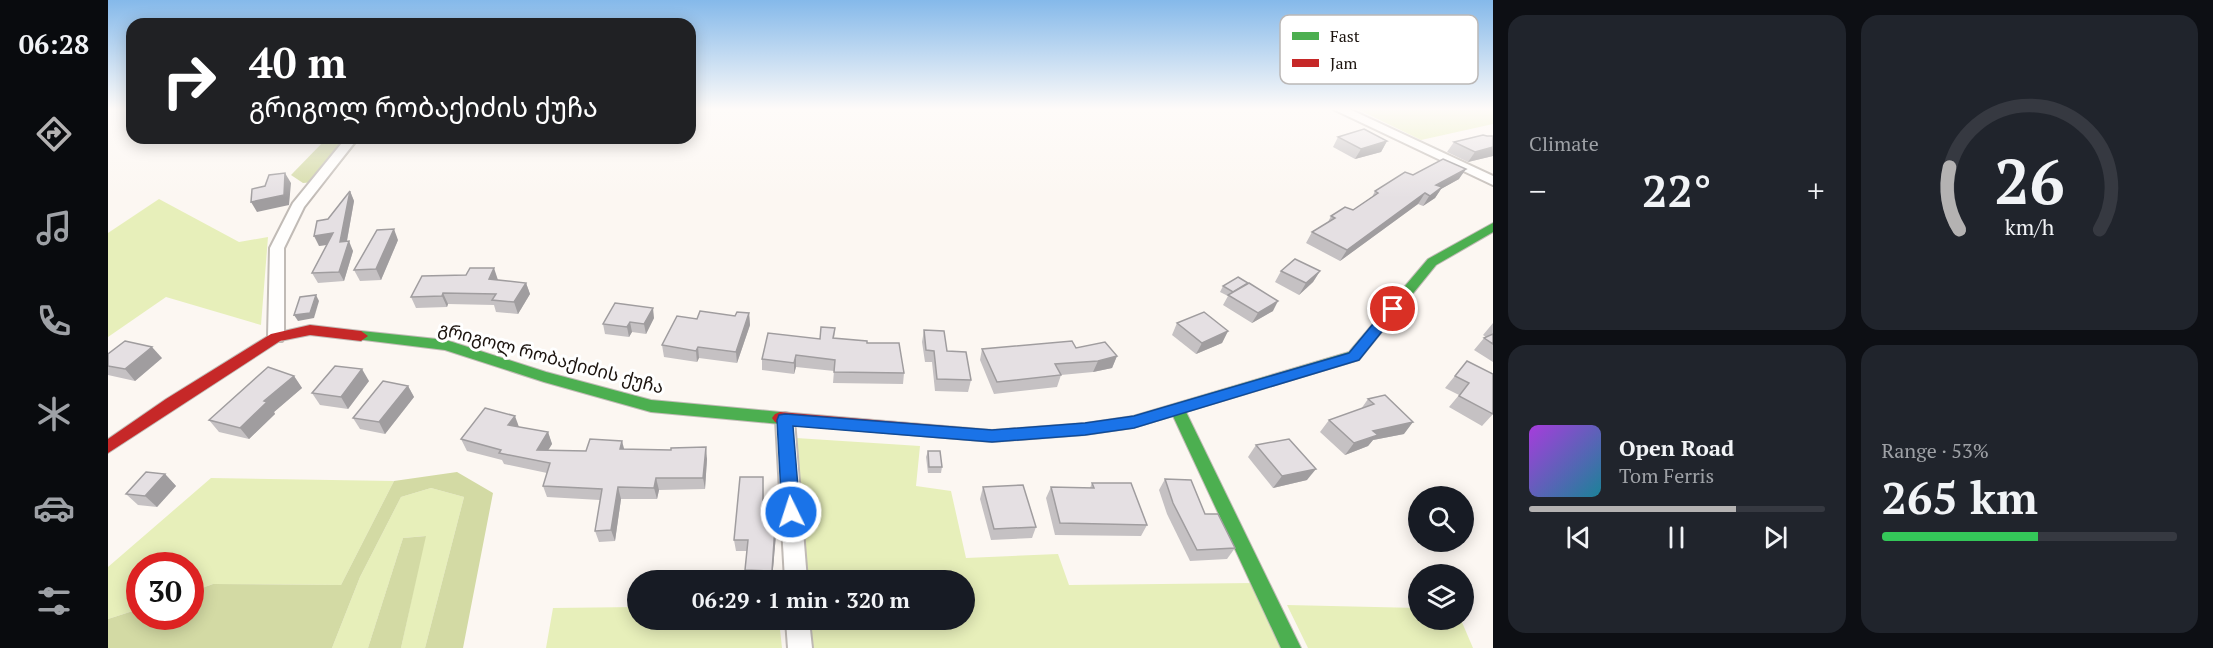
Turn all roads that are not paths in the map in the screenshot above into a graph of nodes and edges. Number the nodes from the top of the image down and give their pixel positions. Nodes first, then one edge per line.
1 (1402, 138) edge
2 (346, 144) edge
3 (1493, 182) edge
4 (1493, 227) edge
5 (276, 336) junction
6 (1178, 411) junction
7 (785, 420) junction
8 (108, 447) edge
9 (795, 570) edge
10 (799, 630) edge
11 (800, 648) edge
12 (1291, 648) edge

1 - 3 street
2 - 5 street
4 - 6 street, გრიგოლ რობაქიძის ქუჩა
5 - 7 street, გრიგოლ რობაქიძის ქუჩა
5 - 8 street, გრიგოლ რობაქიძის ქუჩა
6 - 7 street, გრიგოლ რობაქიძის ქუჩა
6 - 12 street
7 - 9 street
10 - 11 street

